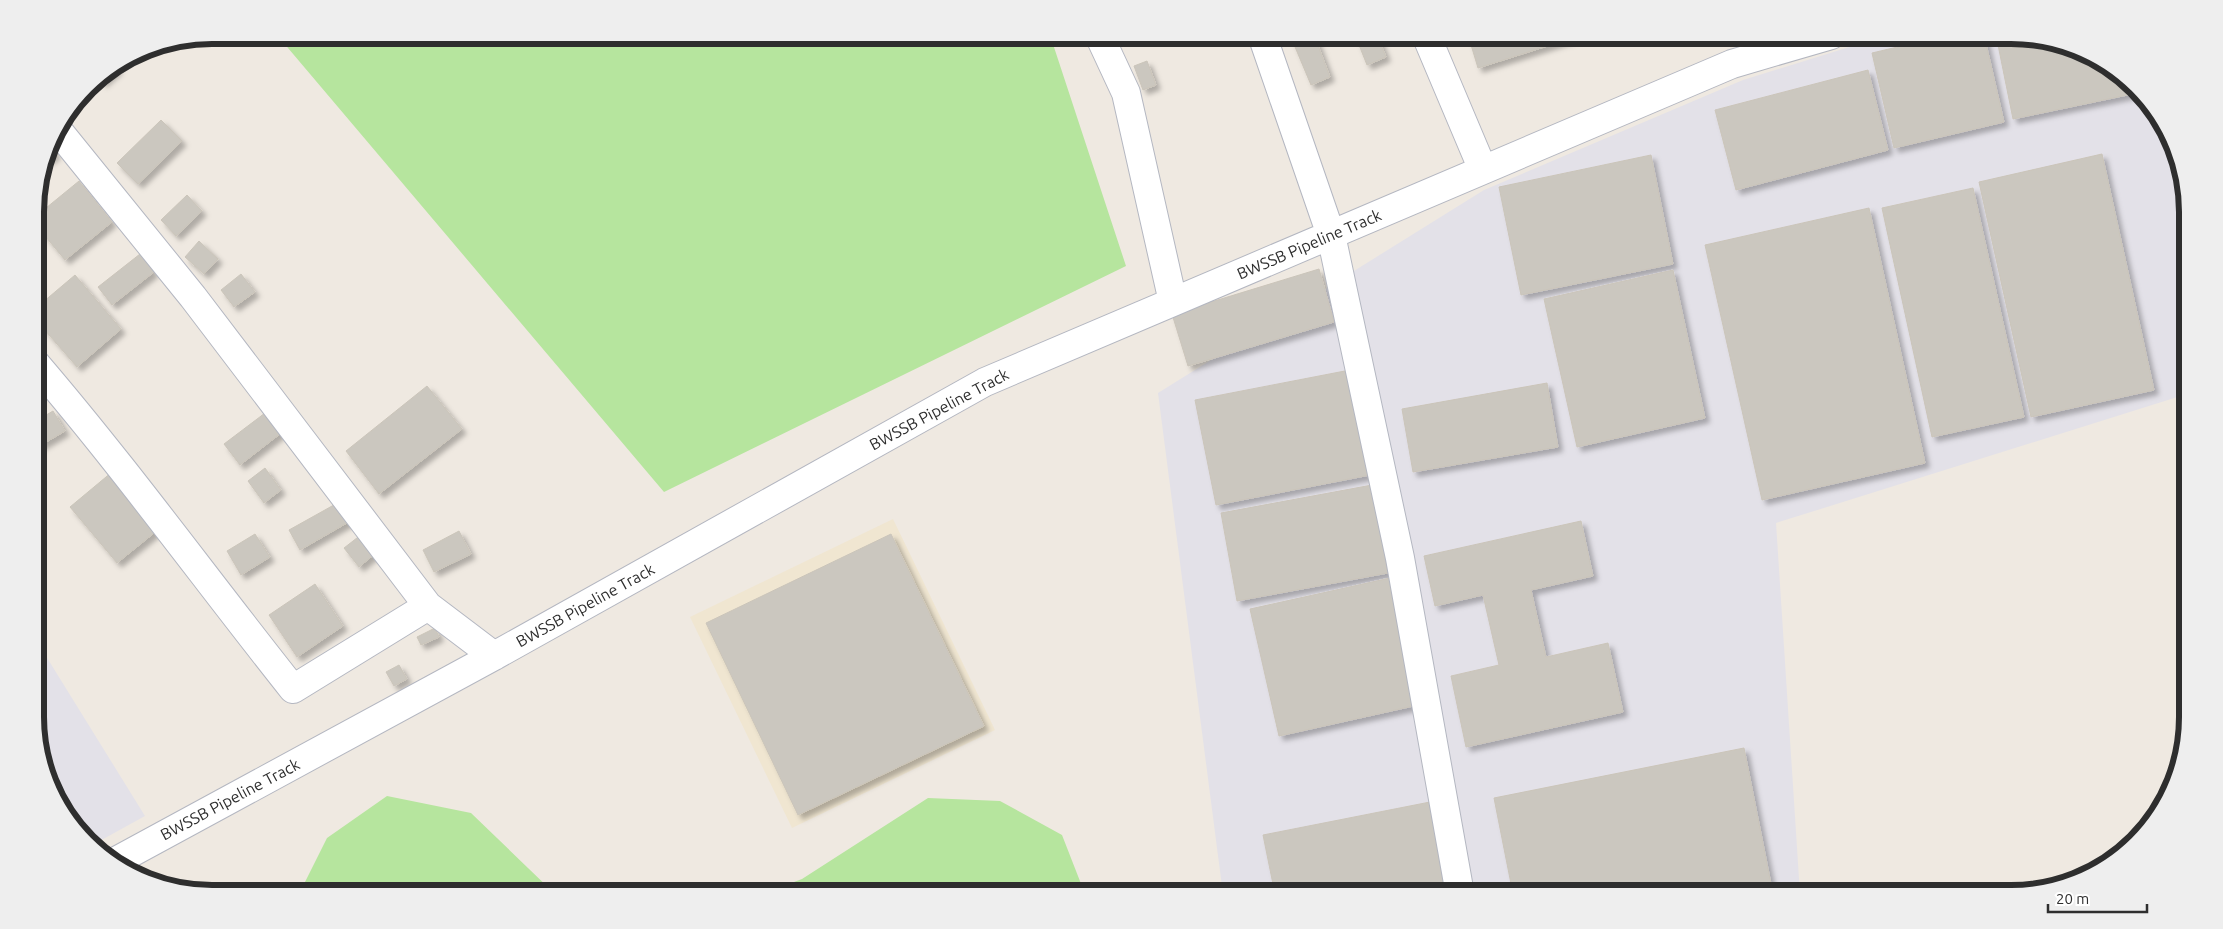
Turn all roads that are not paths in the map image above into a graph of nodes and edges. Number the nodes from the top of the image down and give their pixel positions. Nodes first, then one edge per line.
1 (1103, 44) edge
2 (1265, 44) edge
3 (1430, 44) edge
4 (1800, 44) edge
5 (62, 135) edge
6 (1482, 170) junction
7 (1331, 235) junction
8 (1173, 302) junction
9 (44, 373) edge
10 (428, 606) junction
11 (494, 656) junction
12 (128, 862) edge
13 (1458, 885) edge

1 - 8 street
2 - 7 street
3 - 6 street
4 - 6 street, BWSSB Pipeline Track
5 - 10 street
6 - 7 street, BWSSB Pipeline Track
7 - 8 street, BWSSB Pipeline Track
7 - 13 street
8 - 11 street, BWSSB Pipeline Track
9 - 10 street
10 - 11 street
11 - 12 street, BWSSB Pipeline Track

